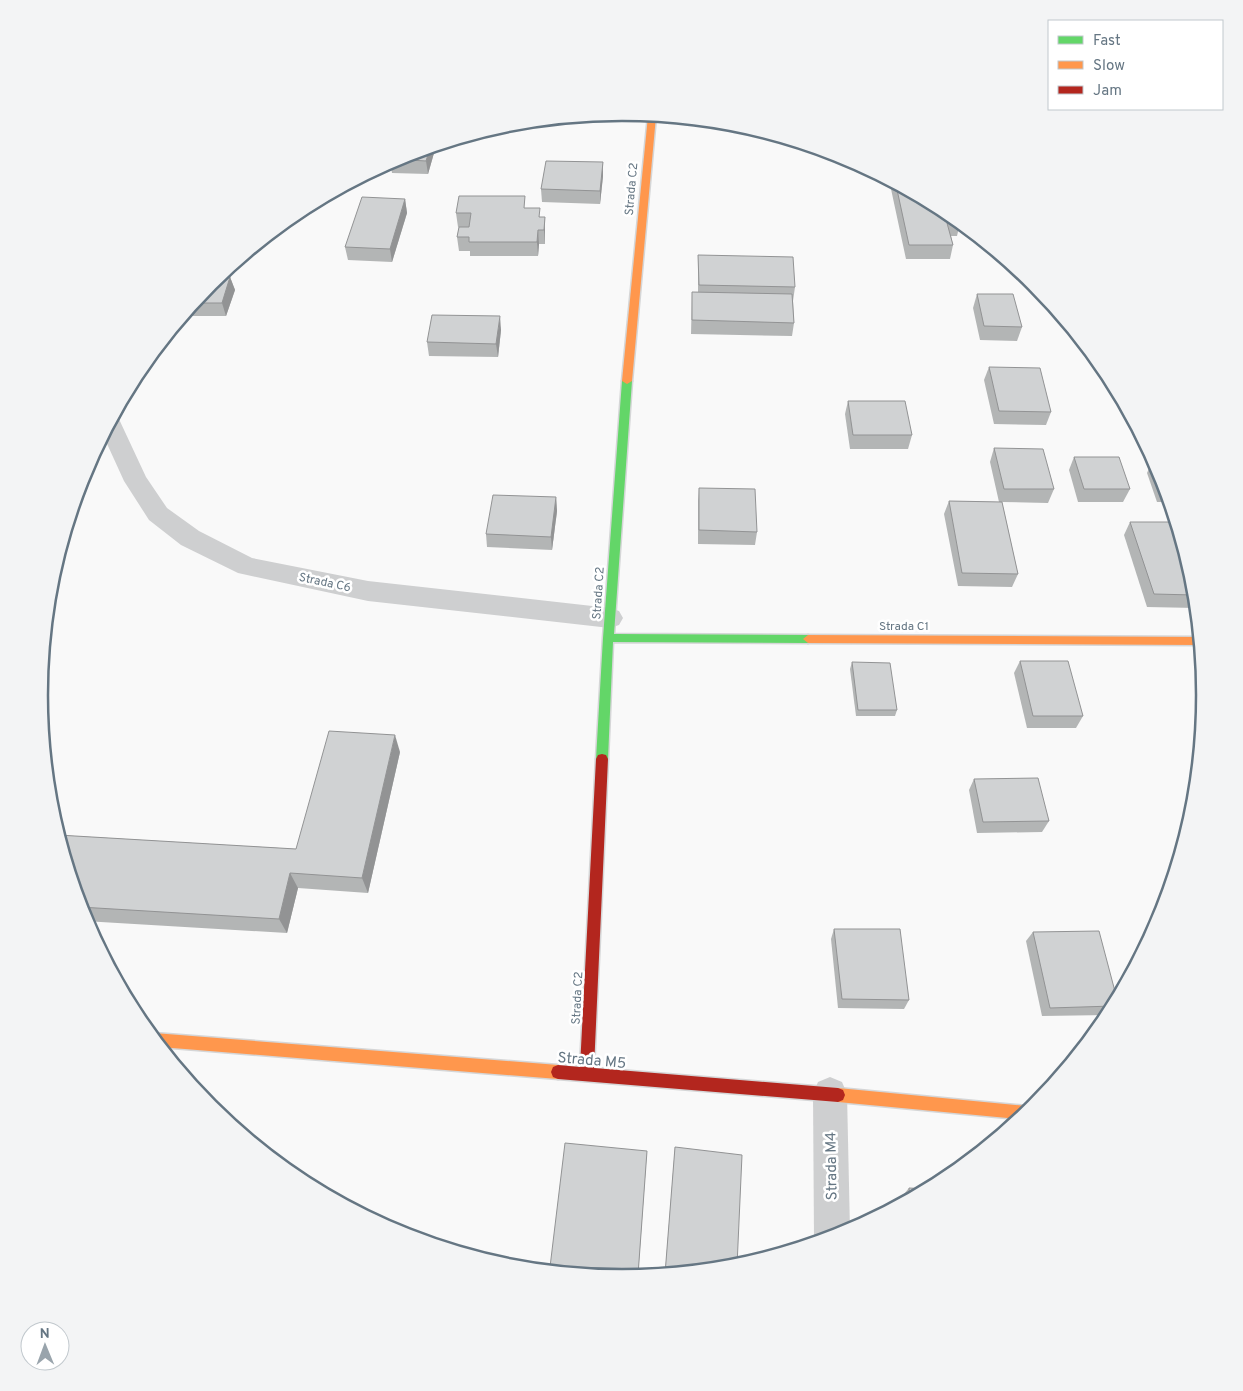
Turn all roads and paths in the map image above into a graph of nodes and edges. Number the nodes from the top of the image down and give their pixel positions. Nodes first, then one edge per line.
1 (651, 123) edge
2 (113, 430) edge
3 (609, 628) junction
4 (1193, 641) edge
5 (163, 1041) edge
6 (587, 1074) junction
7 (830, 1094) junction
8 (1016, 1112) edge
9 (832, 1229) edge

1 - 3 street, Strada C2
2 - 3 street, Strada C6
3 - 4 street, Strada C1
3 - 6 street, Strada C2
5 - 6 street, Strada M5
6 - 7 street, Strada M5
7 - 8 street, Strada M5
7 - 9 street, Strada M4

